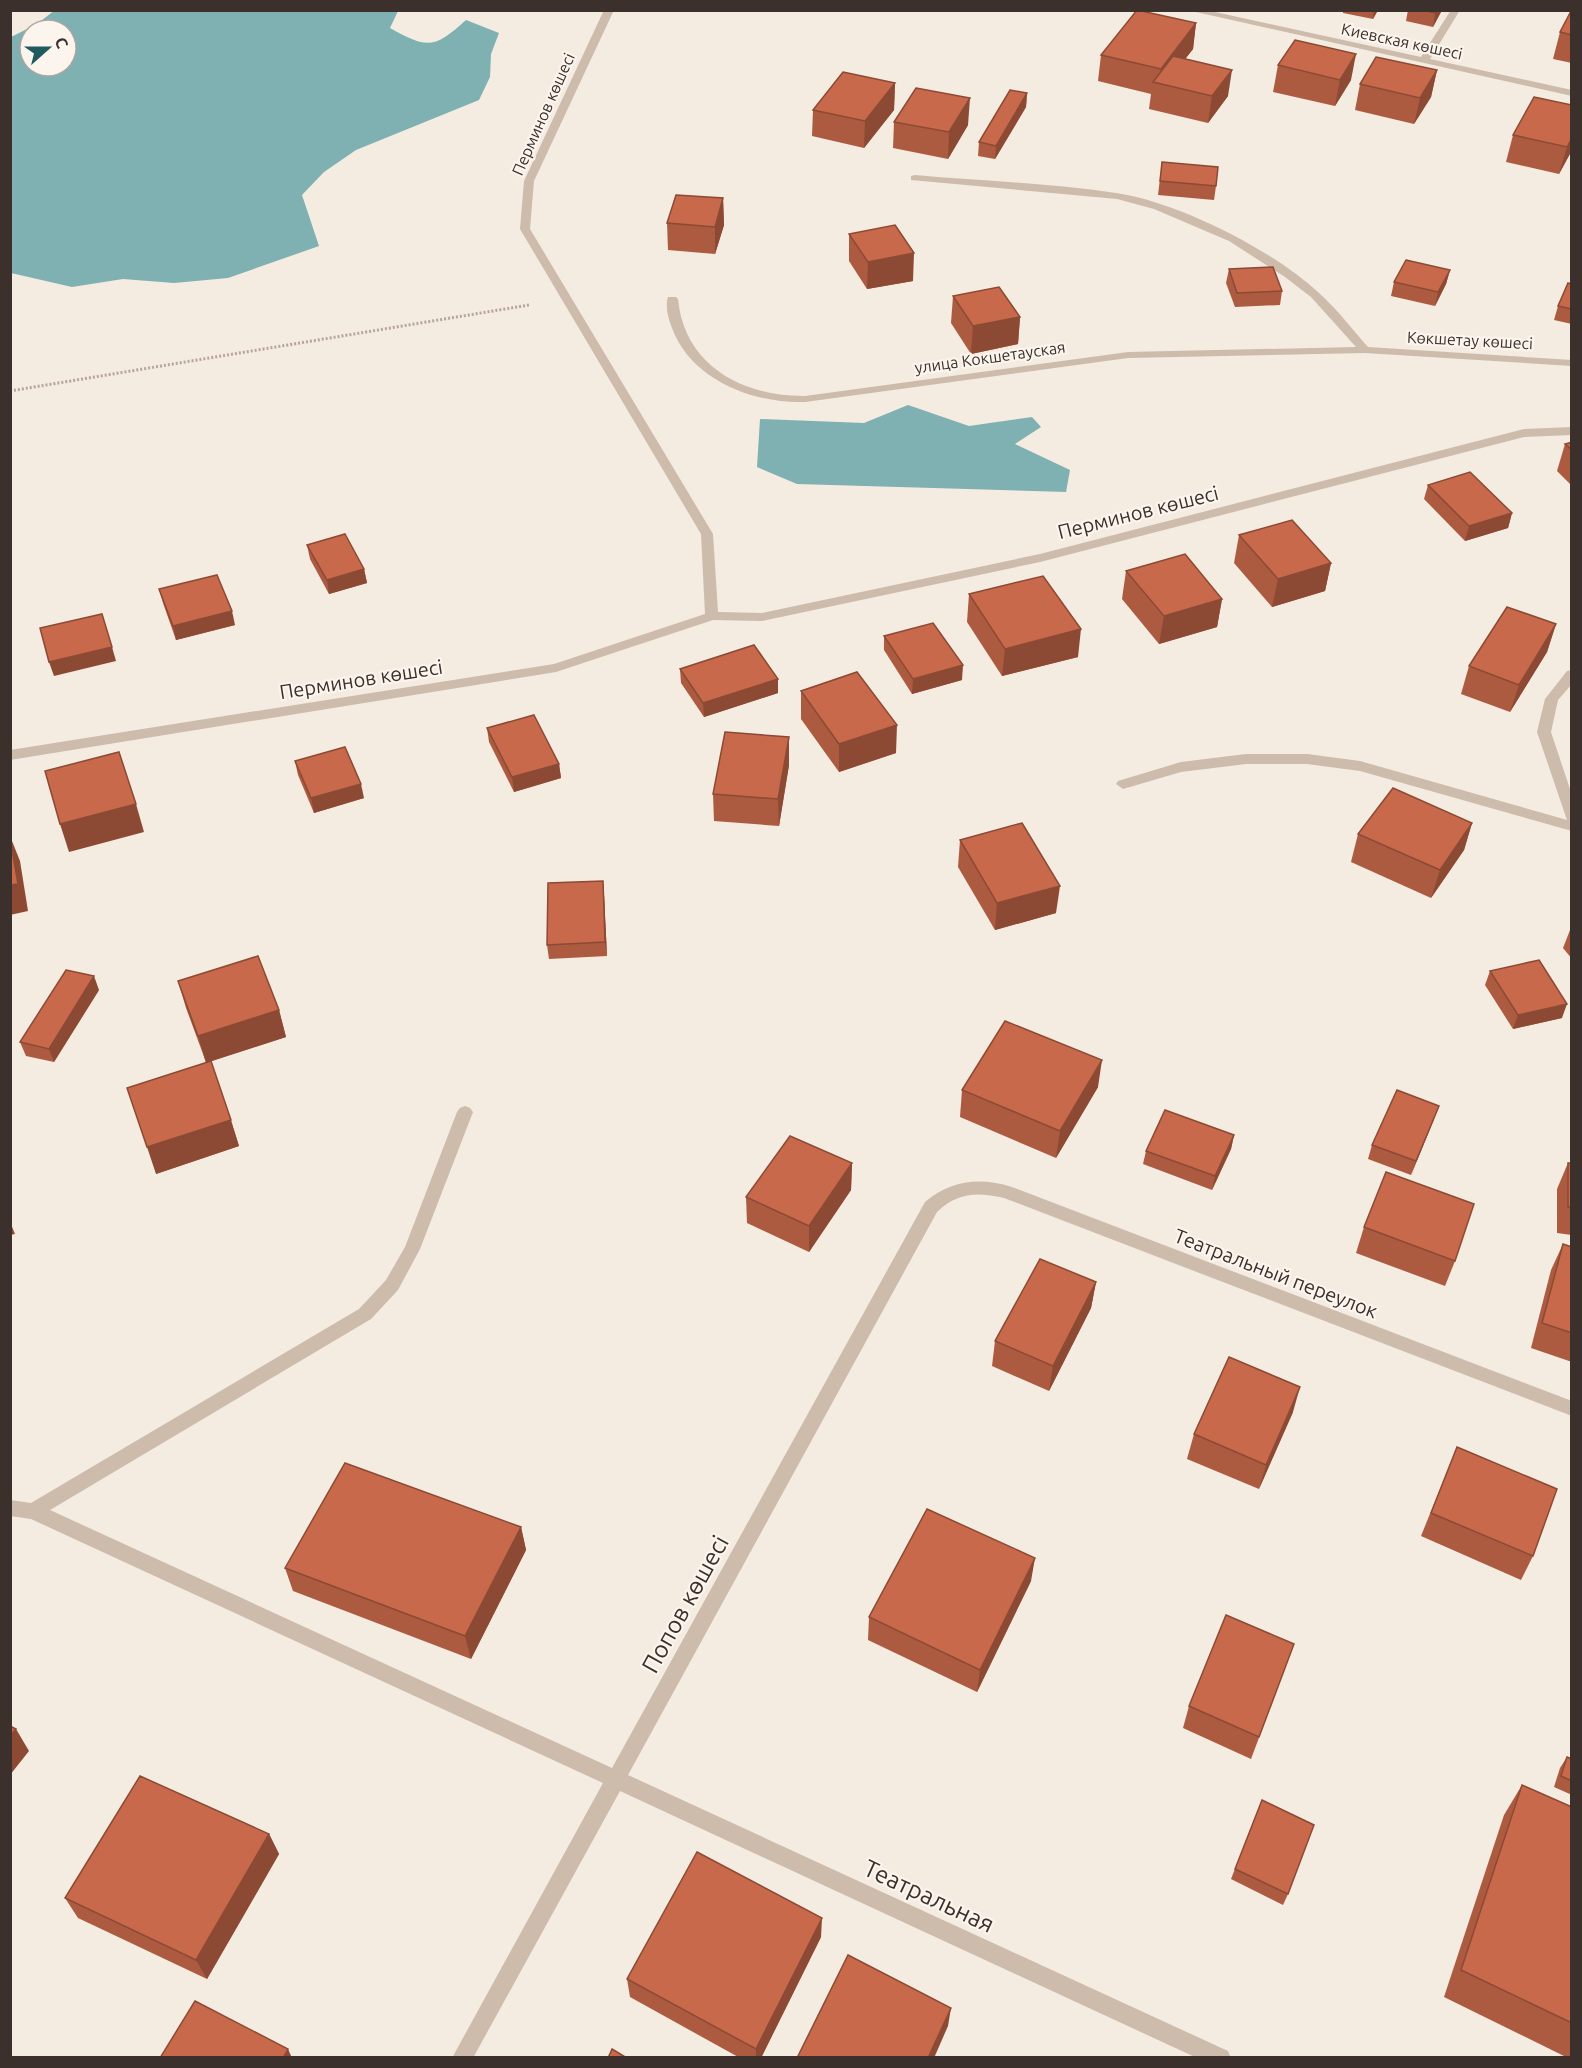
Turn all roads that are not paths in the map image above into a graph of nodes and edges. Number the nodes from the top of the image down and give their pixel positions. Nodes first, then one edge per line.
1 (609, 10) edge
2 (1191, 10) edge
3 (1456, 10) edge
4 (1424, 61) junction
5 (1572, 93) edge
6 (915, 178) dead end
7 (672, 299) dead end
8 (1365, 350) junction
9 (1572, 363) edge
10 (1572, 431) edge
11 (712, 616) junction
12 (1572, 674) edge
13 (10, 755) edge
14 (1123, 784) dead end
15 (1572, 817) edge
16 (1572, 826) edge
17 (465, 1112) dead end
18 (963, 1188) joint
19 (1572, 1409) edge
20 (10, 1508) edge
21 (33, 1511) junction
22 (615, 1780) junction
23 (462, 2058) edge
24 (1221, 2058) edge

1 - 11 street, Перминов көшесі
2 - 4 street, Киевская көшесі
3 - 4 street
4 - 5 street, Киевская көшесі
6 - 8 street
7 - 8 street, улица Кокшетауская
8 - 9 street, Көкшетау көшесі
10 - 11 street, Перминов көшесі
11 - 13 street, Перминов көшесі
12 - 15 street
14 - 16 street
17 - 21 street
18 - 19 street, Театральный переулок
18 - 22 street, Попов көшесі
20 - 21 street, Театральная
21 - 22 street, Театральная
22 - 23 street, Попов көшесі
22 - 24 street, Театральная

